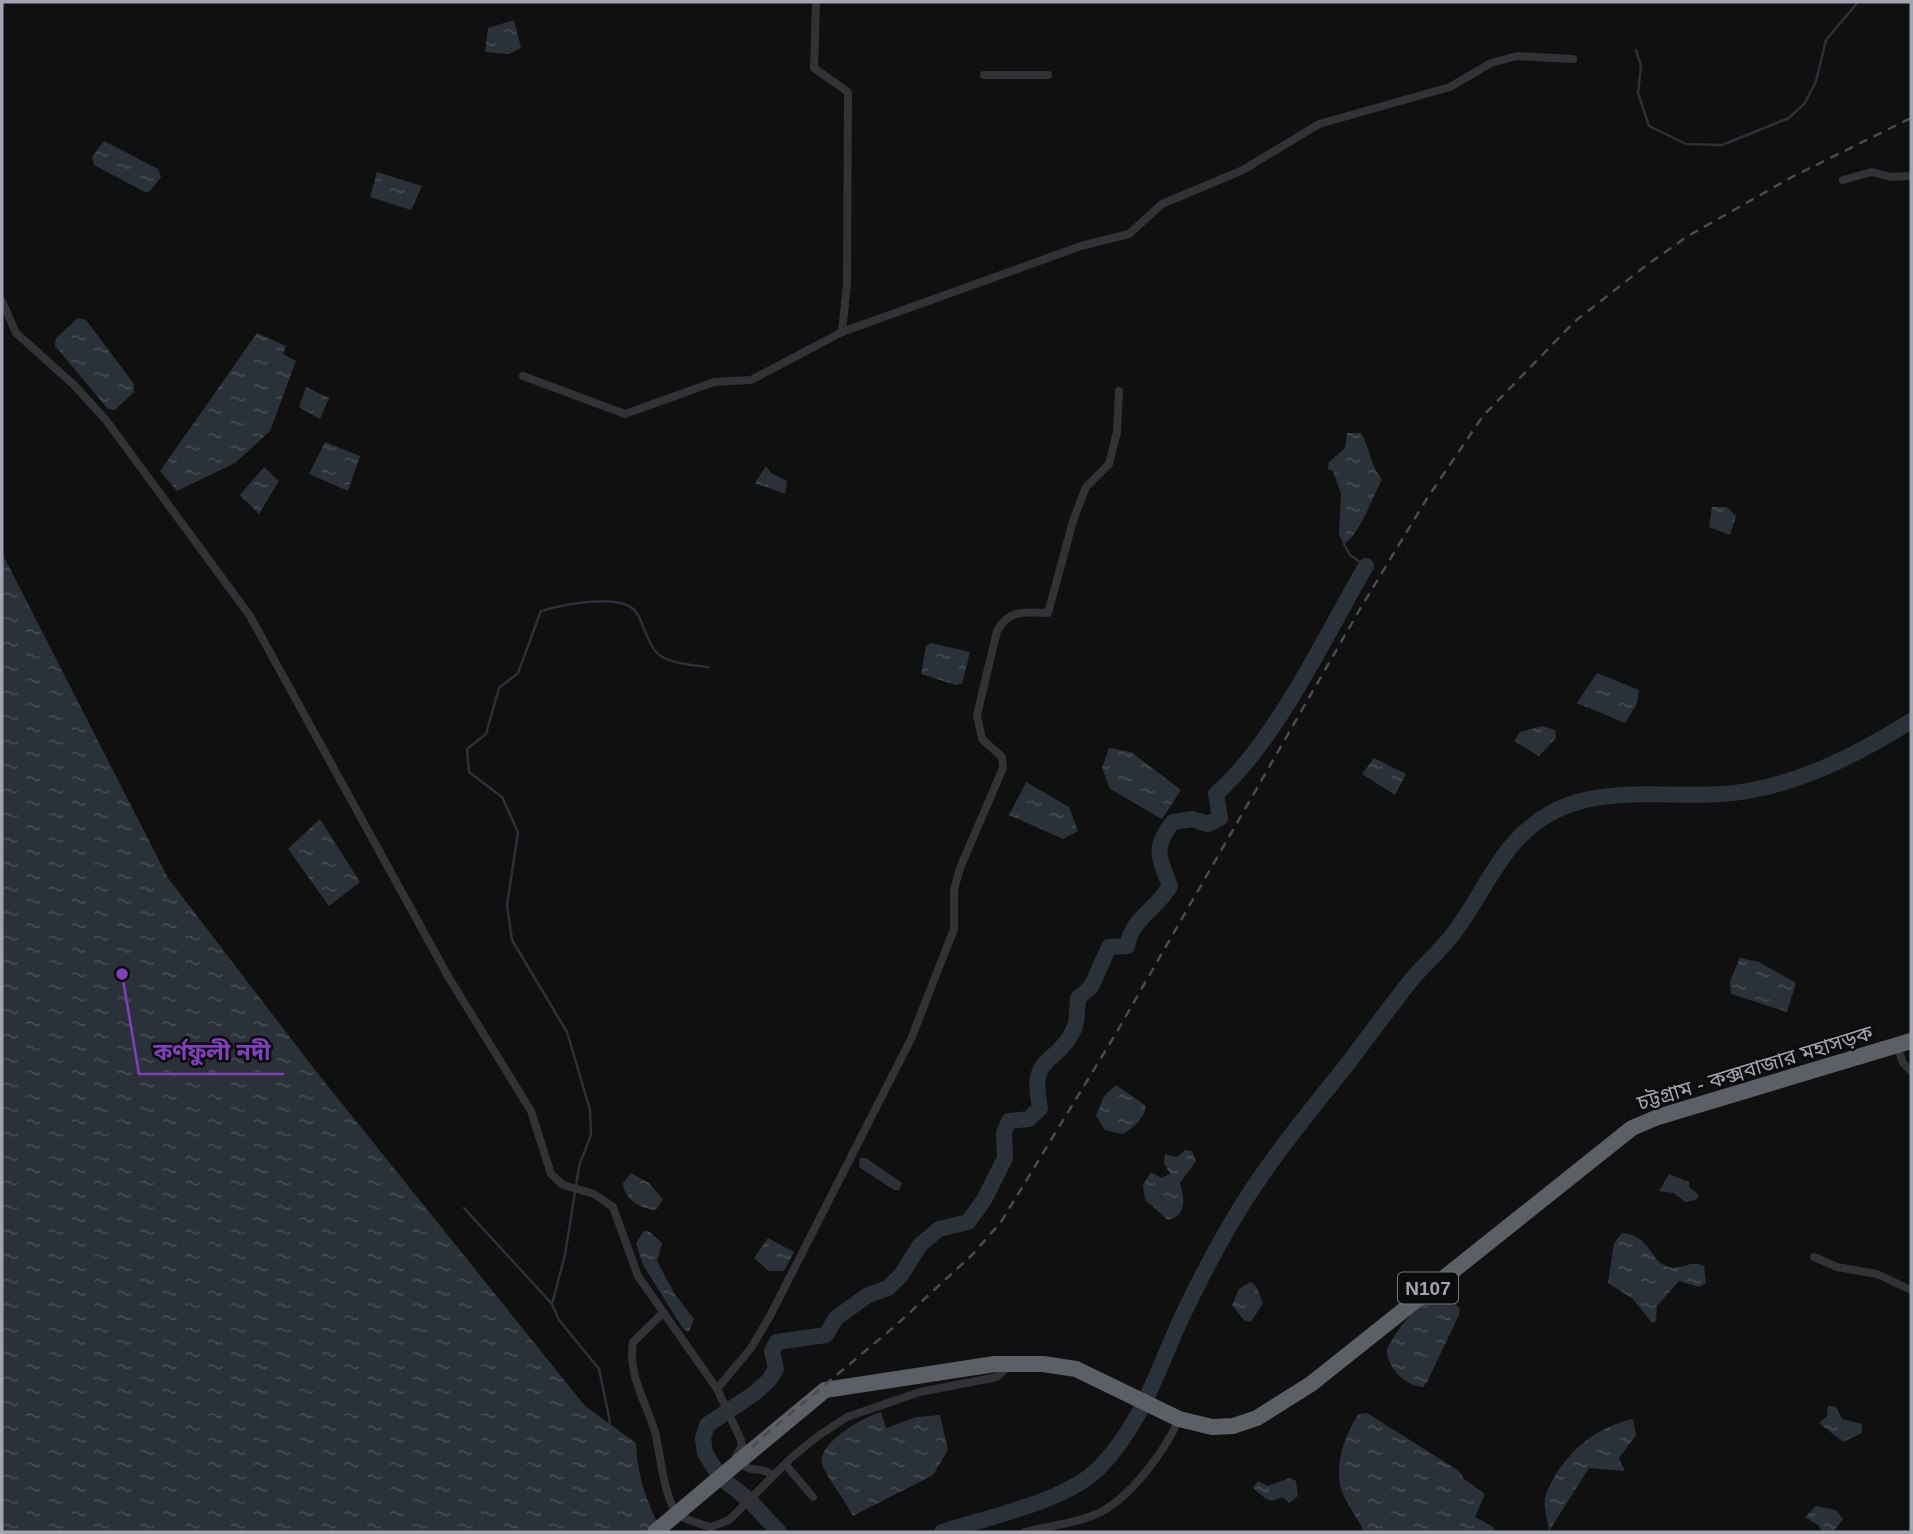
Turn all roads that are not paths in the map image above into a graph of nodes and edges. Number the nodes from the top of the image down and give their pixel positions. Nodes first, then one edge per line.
1 (816, 2) edge
2 (1573, 59) dead end
3 (984, 75) dead end
4 (1048, 75) dead end
5 (1911, 176) edge
6 (1843, 180) dead end
7 (2, 301) edge
8 (842, 332) junction
9 (523, 376) dead end
10 (1119, 391) dead end
11 (1904, 1044) edge
12 (1911, 1071) edge
13 (1814, 1257) dead end
14 (1911, 1290) edge
15 (663, 1312) junction
16 (1010, 1363) junction
17 (717, 1389) junction
18 (1173, 1416) junction
19 (785, 1464) junction
20 (774, 1475) junction
21 (813, 1497) dead end
22 (655, 1532) edge
23 (1025, 1532) edge

1 - 8 street
2 - 8 street
3 - 4 street
5 - 6 street
7 - 15 street
8 - 9 street
10 - 17 street
11 - 12 street
11 - 18 highway, চট্টগ্রাম - কক্সবাজার মহাসড়ক / N107
13 - 14 street
15 - 17 street
15 - 20 street
16 - 18 highway, N107
16 - 19 street
16 - 22 highway, N107, bridge
17 - 20 street
18 - 23 street
19 - 20 street
19 - 21 street

